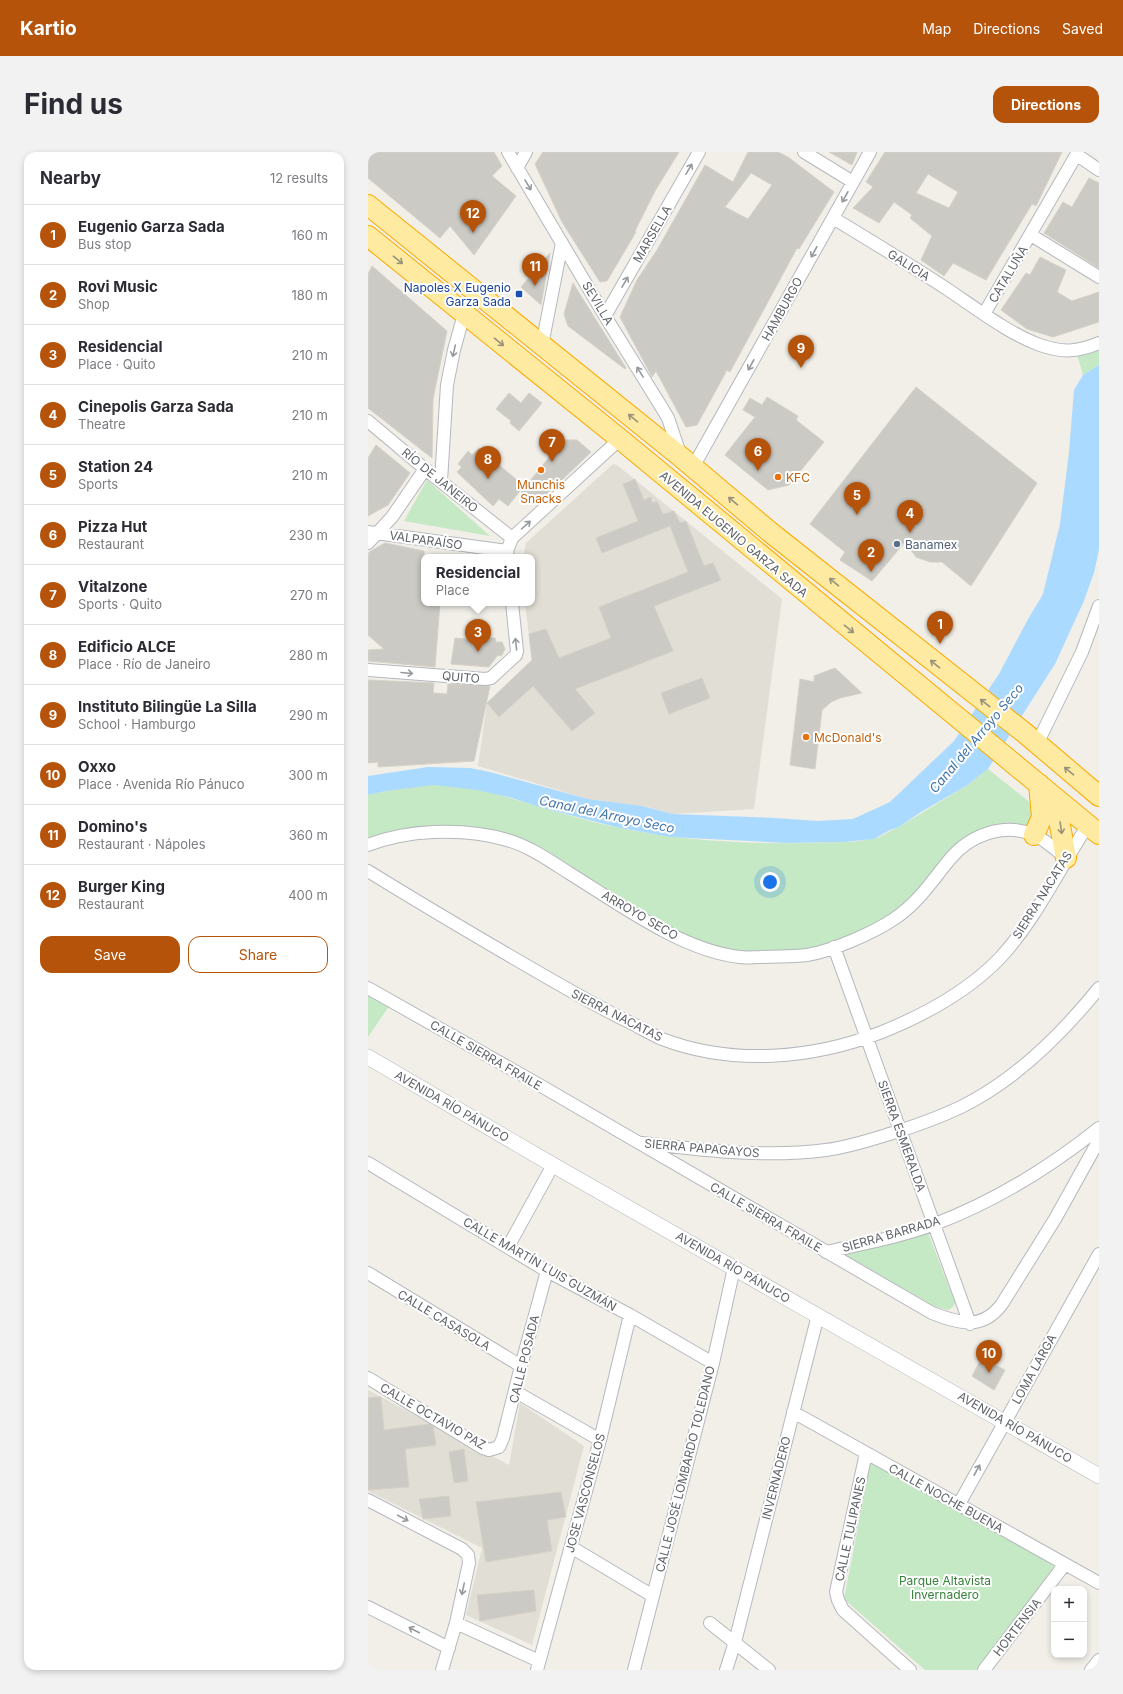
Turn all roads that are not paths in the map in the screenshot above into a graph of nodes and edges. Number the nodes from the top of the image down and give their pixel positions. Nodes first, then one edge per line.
1 (508, 152) edge
2 (526, 152) edge
3 (699, 152) edge
4 (804, 152) edge
5 (870, 152) edge
6 (1077, 154) edge
7 (517, 168) junction
8 (1099, 170) edge
9 (853, 182) junction
10 (369, 205) edge
11 (833, 218) junction
12 (1031, 235) junction
13 (368, 236) edge
14 (562, 243) junction
15 (1099, 277) edge
16 (464, 314) junction
17 (984, 314) junction
18 (605, 316) junction
19 (1099, 343) edge
20 (542, 345) junction
21 (368, 421) edge
22 (620, 439) junction
23 (687, 462) junction
24 (425, 469) junction
25 (441, 481) junction
26 (372, 532) edge
27 (512, 538) junction
28 (368, 543) edge
29 (507, 554) edge
30 (512, 606) edge
31 (1099, 606) edge
32 (368, 670) edge
33 (1032, 739) junction
34 (1039, 784) junction
35 (1099, 796) edge
36 (1055, 798) junction
37 (1093, 829) edge
38 (1034, 835) junction
39 (368, 845) edge
40 (1066, 858) junction
41 (368, 871) edge
42 (834, 947) junction
43 (368, 988) edge
44 (1099, 988) edge
45 (866, 1038) junction
46 (368, 1057) edge
47 (1099, 1128) edge
48 (899, 1131) junction
49 (1099, 1140) edge
50 (636, 1142) junction
51 (368, 1163) edge
52 (553, 1165) junction
53 (934, 1224) junction
54 (508, 1247) junction
55 (826, 1252) junction
56 (1099, 1254) edge
57 (734, 1268) junction
58 (548, 1271) junction
59 (368, 1273) edge
60 (630, 1315) junction
61 (818, 1315) junction
62 (970, 1324) junction
63 (713, 1363) junction
64 (521, 1366) junction
65 (368, 1378) edge
66 (516, 1392) junction
67 (793, 1412) junction
68 (1005, 1421) junction
69 (600, 1440) junction
70 (498, 1447) joint
71 (866, 1453) junction
72 (1099, 1476) edge
73 (368, 1500) edge
74 (958, 1504) junction
75 (570, 1546) junction
76 (1065, 1564) junction
77 (1099, 1583) edge
78 (653, 1596) junction
79 (368, 1607) edge
80 (456, 1623) junction
81 (710, 1623) dead end
82 (735, 1642) junction
83 (449, 1648) junction
84 (1099, 1660) edge
85 (538, 1665) edge
86 (442, 1670) edge
87 (634, 1670) edge
88 (726, 1670) edge
89 (769, 1670) edge
90 (910, 1670) edge
91 (984, 1670) edge
92 (1091, 1670) edge

1 - 7 street, SEVILLA
2 - 7 street
18 -> 3 street, MARSELLA
4 - 9 street
5 - 9 street, HAMBURGO
6 - 8 street, CATALUÑA
6 - 12 street, CATALUÑA
7 -> 14 street, SEVILLA
9 -> 11 street, HAMBURGO
10 - 20 highway, AVENIDA EUGENIO GARZA SADA
11 - 17 street, GALICIA
11 -> 23 street, HAMBURGO
12 - 15 street, CATALUÑA
12 - 17 street, CATALUÑA
13 -> 16 highway, AVENIDA EUGENIO GARZA SADA
14 - 18 street, SEVILLA
14 - 20 street
16 -> 22 highway, AVENIDA EUGENIO GARZA SADA
16 -> 25 street
17 - 19 street, GALICIA
23 -> 18 street, SEVILLA
23 -> 20 highway, AVENIDA EUGENIO GARZA SADA
21 - 24 street, RÍO DE JANEIRO
27 -> 22 street
22 -> 34 highway, AVENIDA EUGENIO GARZA SADA
33 -> 23 highway, AVENIDA EUGENIO GARZA SADA
24 - 25 street, RÍO DE JANEIRO
24 - 26 street
25 - 27 street, RÍO DE JANEIRO
26 - 28 street
26 - 29 street, VALPARAÍSO
27 - 29 street
32 -> 30 street, QUITO
31 - 33 street
35 -> 33 highway, AVENIDA EUGENIO GARZA SADA
34 - 36 highway, AVENIDA EUGENIO GARZA SADA
34 - 38 highway
36 - 37 highway, AVENIDA EUGENIO GARZA SADA
36 -> 40 highway
37 - 40 street, SIERRA NACATAS
38 - 40 street, ARROYO SECO
38 - 42 street, ARROYO SECO
39 - 42 street, ARROYO SECO
40 - 45 street, SIERRA NACATAS
41 - 45 street, SIERRA NACATAS
42 - 45 street, SIERRA ESMERALDA
43 - 50 street, CALLE SIERRA FRAILE
44 - 48 street, SIERRA PAPAGAYOS
45 - 48 street, SIERRA ESMERALDA
46 - 52 street, AVENIDA RÍO PÁNUCO
47 - 53 street, SIERRA BARRADA
48 - 50 street, SIERRA PAPAGAYOS
48 - 53 street, SIERRA ESMERALDA
49 - 62 street
50 - 55 street, CALLE SIERRA FRAILE
51 - 54 street, CALLE MARTÍN LUIS GUZMÁN
52 - 54 street
52 - 57 street, AVENIDA RÍO PÁNUCO
53 - 55 street, SIERRA BARRADA
53 - 62 street, SIERRA ESMERALDA
54 - 58 street, CALLE MARTÍN LUIS GUZMÁN
55 - 62 street, CALLE SIERRA FRAILE
56 - 68 street, LOMA LARGA
57 - 61 street, AVENIDA RÍO PÁNUCO
57 - 63 street, CALLE JOSÉ LOMBARDO TOLEDANO
58 - 60 street, CALLE MARTÍN LUIS GUZMÁN
58 - 64 street, CALLE POSADA
59 - 64 street, CALLE CASASOLA
60 - 63 street, CALLE MARTÍN LUIS GUZMÁN
60 - 69 street, JOSE VASCONSELOS
61 - 67 street, INVERNADERO
61 - 68 street, AVENIDA RÍO PÁNUCO
63 - 78 street, CALLE JOSÉ LOMBARDO TOLEDANO
64 - 66 street, CALLE POSADA
65 - 70 street, CALLE OCTAVIO PAZ
66 - 69 street
66 - 70 street, CALLE POSADA
67 - 71 street, CALLE NOCHE BUENA
67 - 82 street, INVERNADERO
68 - 72 street, AVENIDA RÍO PÁNUCO
74 -> 68 street, LOMA LARGA
69 - 75 street, JOSE VASCONSELOS
71 - 74 street, CALLE NOCHE BUENA
71 - 90 street, CALLE TULIPANES
73 -> 80 street
74 - 76 street, CALLE NOCHE BUENA
75 - 78 street
75 - 85 street, JOSE VASCONSELOS
76 - 77 street, CALLE NOCHE BUENA
76 - 91 street, HORTENSIA
78 - 87 street, CALLE JOSÉ LOMBARDO TOLEDANO
83 -> 79 street
80 - 83 street
80 - 85 street
81 - 82 street
82 - 88 street, INVERNADERO
82 - 89 street
83 - 86 street
84 - 92 street

